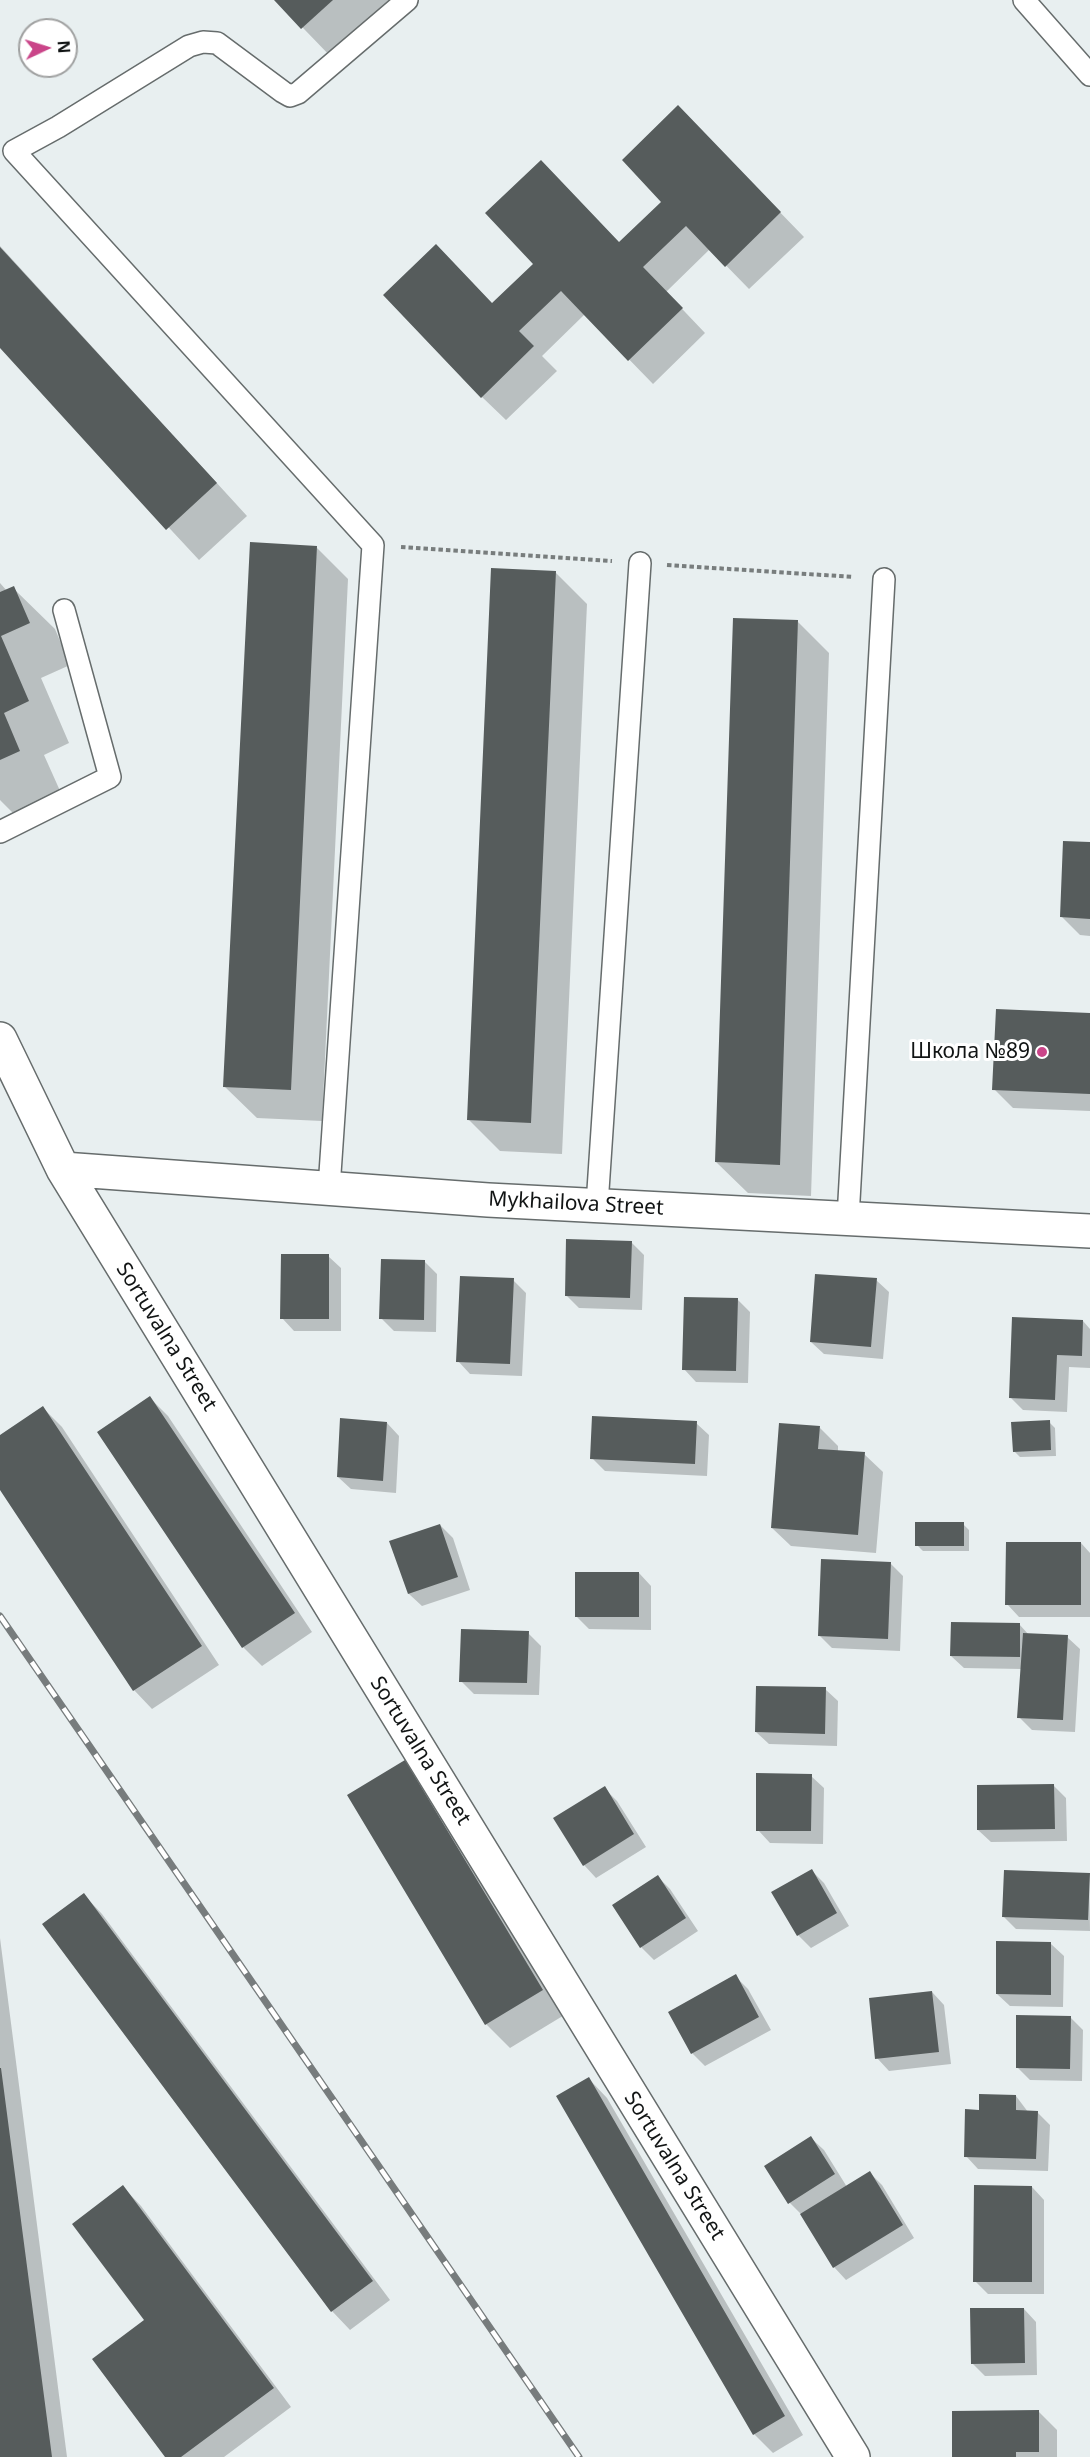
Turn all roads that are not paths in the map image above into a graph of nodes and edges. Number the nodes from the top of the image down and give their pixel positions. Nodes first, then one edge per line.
1 (407, 0) edge
2 (1023, 0) edge
3 (1090, 75) edge
4 (640, 563) dead end
5 (884, 579) dead end
6 (64, 610) dead end
7 (0, 832) edge
8 (0, 1039) edge
9 (63, 1169) junction
10 (329, 1188) junction
11 (597, 1205) junction
12 (848, 1218) junction
13 (1090, 1231) edge
14 (853, 2457) edge

1 - 10 lane
2 - 3 lane
4 - 11 lane
5 - 12 lane
6 - 7 lane
8 - 9 street, Sortuvalna Street
9 - 10 street, Mykhailova Street
9 - 14 street, Sortuvalna Street
10 - 11 street, Mykhailova Street
11 - 12 street, Mykhailova Street
12 - 13 street, Mykhailova Street

